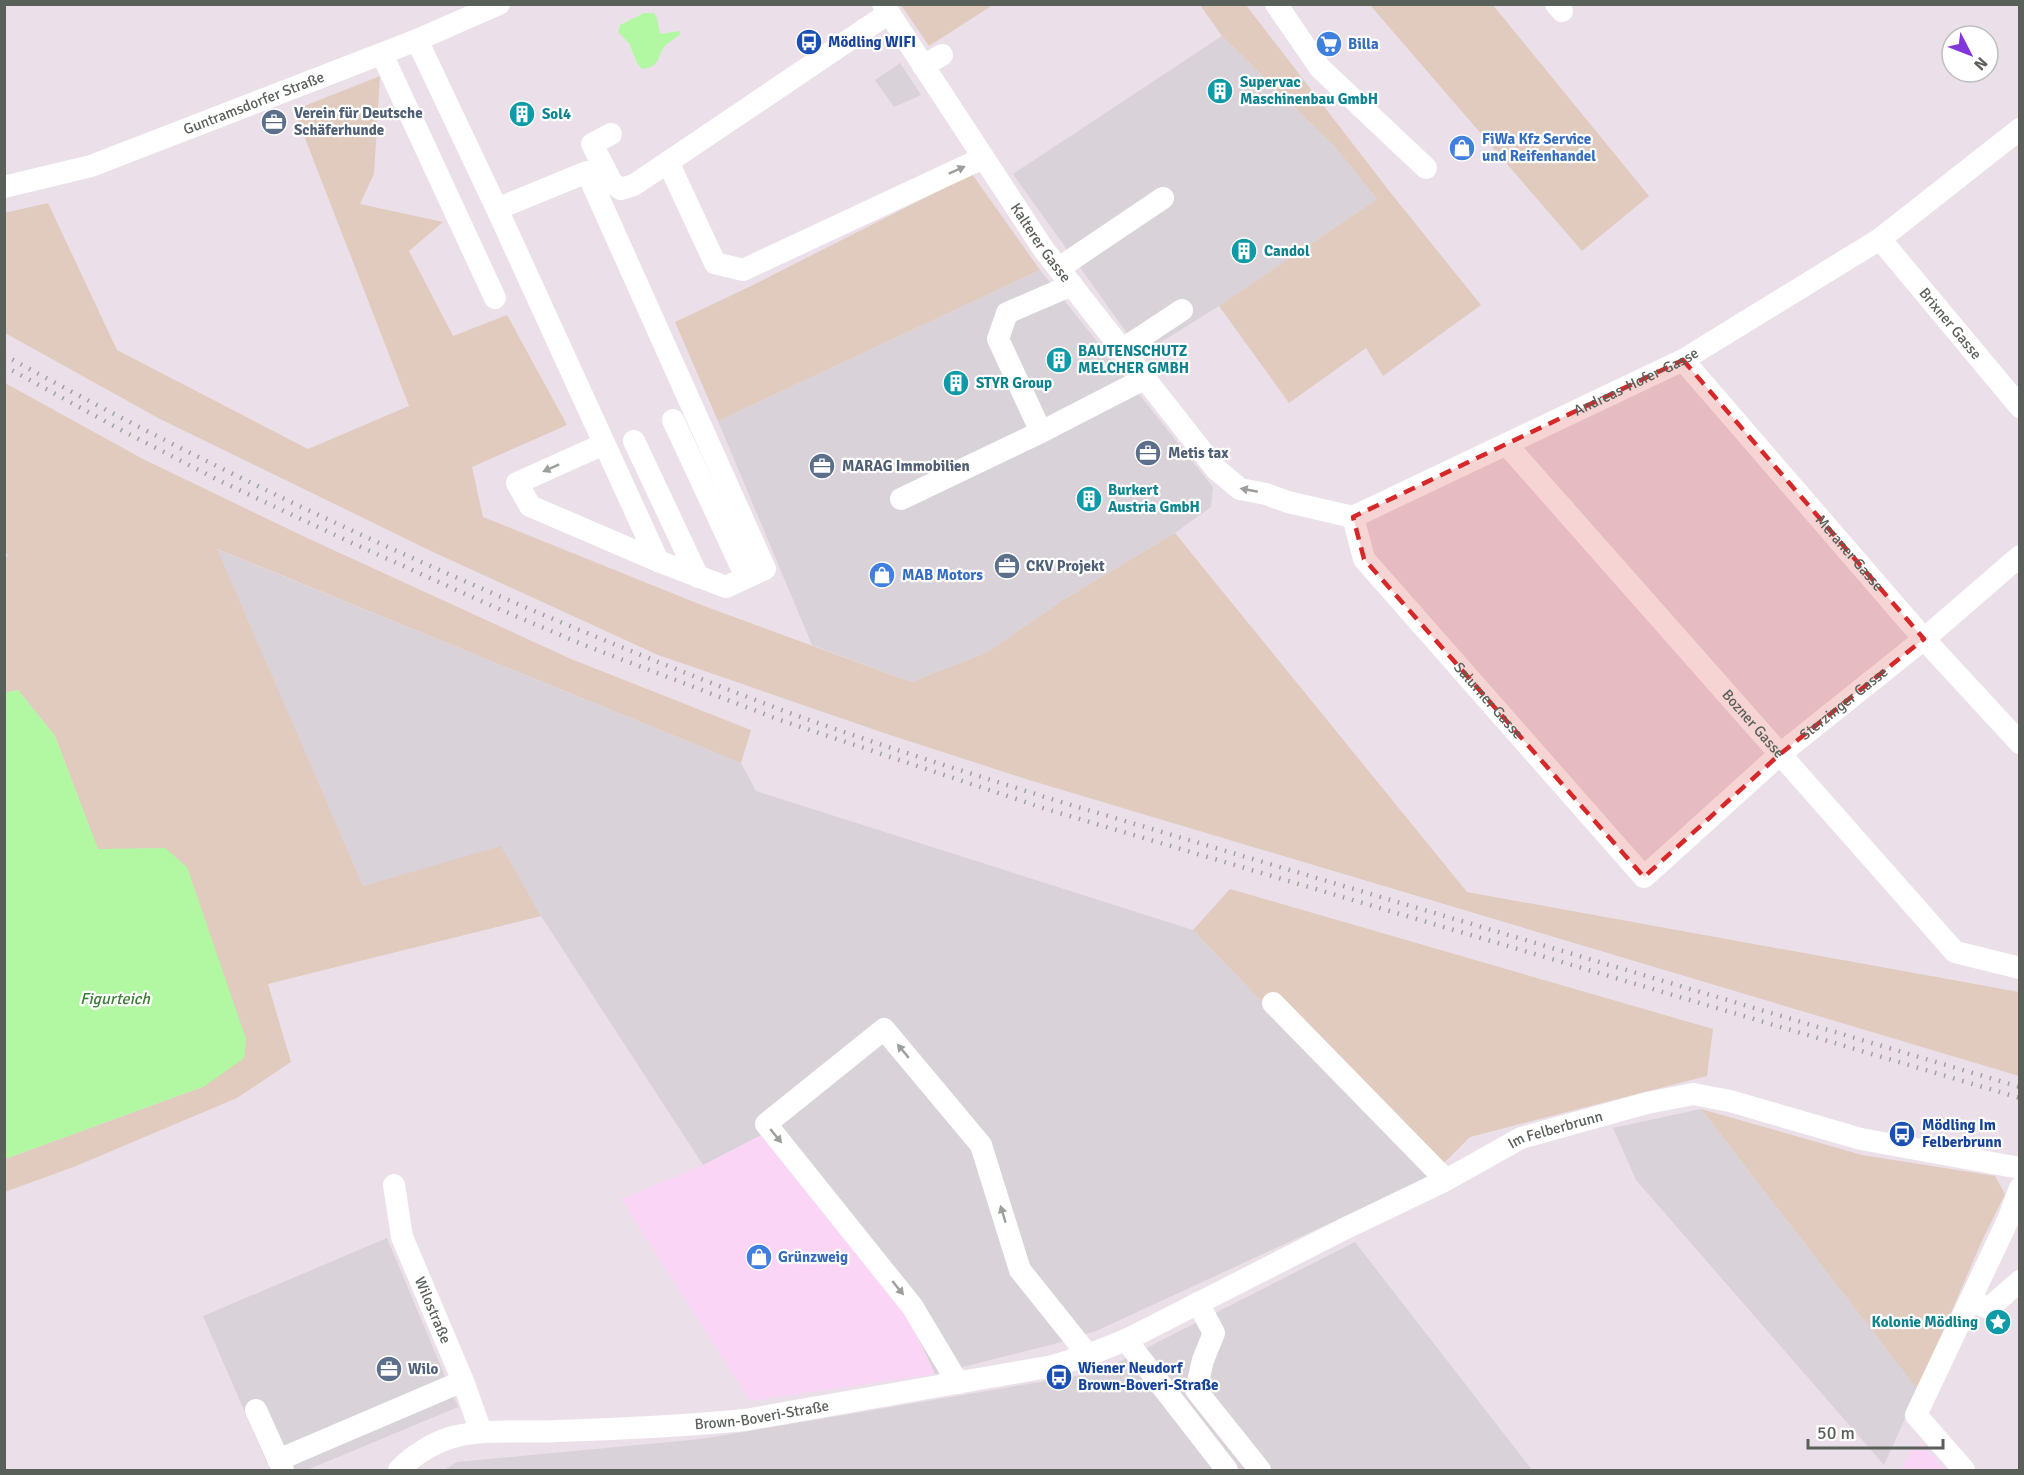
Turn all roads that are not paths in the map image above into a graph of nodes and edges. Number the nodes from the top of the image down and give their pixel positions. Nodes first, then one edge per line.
1 (499, 4) edge
2 (1276, 4) edge
3 (886, 9) edge
4 (417, 40) junction
5 (382, 54) junction
6 (942, 54) dead end
7 (923, 66) junction
8 (2019, 129) edge
9 (610, 134) dead end
10 (983, 158) junction
11 (668, 162) junction
12 (1426, 168) dead end
13 (4, 187) edge
14 (1163, 198) dead end
15 (496, 209) junction
16 (1880, 239) junction
17 (1065, 276) junction
18 (495, 298) dead end
19 (1182, 310) dead end
20 (1123, 349) junction
21 (1683, 360) junction
22 (1146, 378) junction
23 (2019, 407) edge
24 (674, 420) dead end
25 (1041, 432) junction
26 (634, 441) dead end
27 (604, 444) junction
28 (1507, 445) junction
29 (901, 499) dead end
30 (1353, 517) junction
31 (2019, 556) edge
32 (658, 561) junction
33 (698, 577) junction
34 (746, 577) junction
35 (1924, 639) junction
36 (2019, 742) edge
37 (1779, 755) junction
38 (1644, 877) joint
39 (2019, 969) edge
40 (1274, 1003) dead end
41 (2019, 1168) edge
42 (1446, 1180) junction
43 (394, 1185) dead end
44 (2019, 1188) edge
45 (2014, 1227) edge
46 (2019, 1281) edge
47 (1970, 1301) junction
48 (1198, 1304) junction
49 (1126, 1340) junction
50 (1088, 1354) junction
51 (463, 1381) junction
52 (958, 1383) junction
53 (256, 1410) dead end
54 (481, 1432) junction
55 (281, 1465) edge
56 (404, 1468) edge
57 (1227, 1470) edge
58 (1260, 1470) edge
59 (1964, 1470) edge

1 - 4 street, Guntramsdorfer Straße
2 - 12 street
3 - 7 street, Kalterer Gasse
3 - 11 street
4 - 5 street, Guntramsdorfer Straße
4 - 15 street
5 - 13 street, Guntramsdorfer Straße
5 - 18 street
6 - 7 street
7 - 10 street, Kalterer Gasse
8 - 16 street, Andreas-Hofer-Gasse
9 - 11 street
11 -> 10 street
10 - 17 street, Kalterer Gasse
14 - 17 street
15 - 27 street
15 - 34 street
16 - 21 street, Andreas-Hofer-Gasse
16 - 23 street, Brixner Gasse
17 - 20 street, Kalterer Gasse
17 - 25 street
19 - 20 street
20 - 22 street, Kalterer Gasse
21 - 28 street, Andreas-Hofer-Gasse
21 - 35 street, Meraner Gasse
22 - 25 street
30 -> 22 street, Kalterer Gasse
24 - 34 street
25 - 29 street
26 - 33 street
27 - 32 street
27 -> 32 street
28 - 30 street, Andreas-Hofer-Gasse
28 - 37 street, Bozner Gasse
30 - 38 street, Salurner Gasse
31 - 35 street, Sterzinger Gasse
32 - 33 street
33 - 34 street
35 - 36 street, Meraner Gasse
35 - 37 street, Sterzinger Gasse
37 - 38 street, Sterzinger Gasse
37 - 39 street, Bozner Gasse
40 - 42 street
41 - 42 street, Im Felberbrunn
42 - 48 street, Im Felberbrunn
43 - 51 street, Wilostraße
44 - 45 street
45 - 47 street
46 - 47 street
47 - 59 street
48 - 49 street, Im Felberbrunn
48 - 58 street
49 - 50 street, Brown-Boveri-Straße
49 - 57 street
50 - 52 street, Brown-Boveri-Straße
50 -> 52 street
51 - 54 street, Wilostraße
51 - 55 street
52 - 54 street, Brown-Boveri-Straße
53 - 55 street
54 - 56 street, Brown-Boveri-Straße

